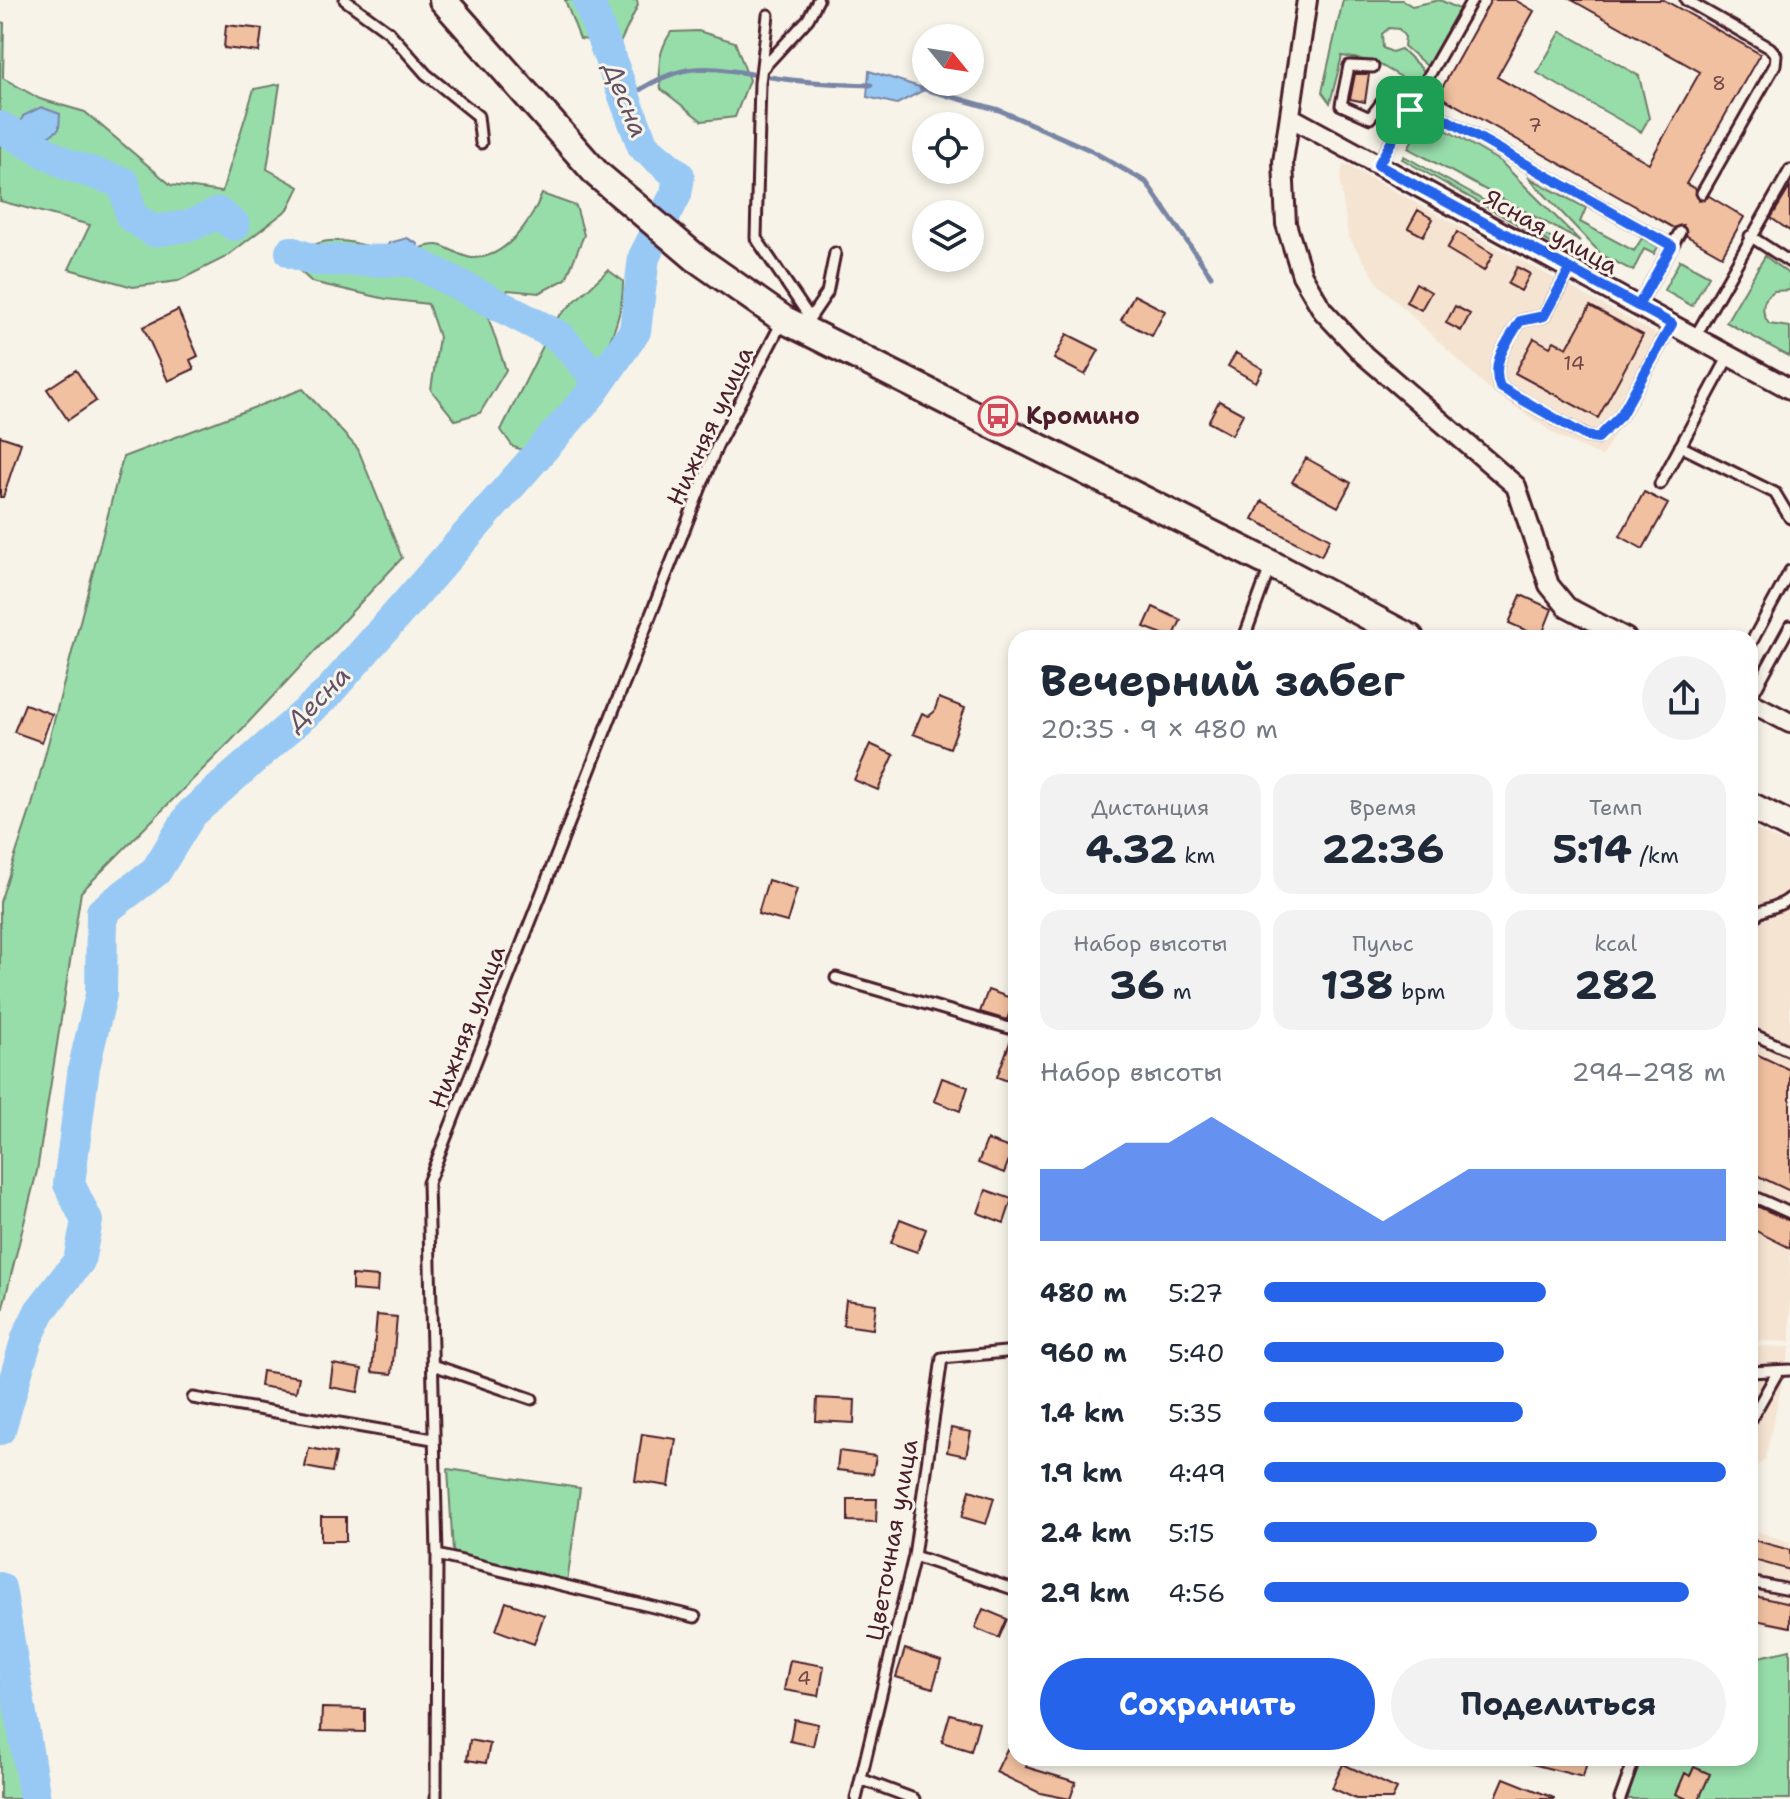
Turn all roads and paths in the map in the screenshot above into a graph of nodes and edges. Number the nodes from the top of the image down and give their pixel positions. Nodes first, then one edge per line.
1 (345, 0) edge
2 (443, 0) edge
3 (818, 0) edge
4 (1307, 0) edge
5 (1472, 0) edge
6 (1686, 0) edge
7 (768, 15) dead end
8 (1373, 67) dead end
9 (762, 69) junction
10 (1412, 106) junction
11 (1290, 117) junction
12 (481, 143) dead end
13 (1378, 165) junction
14 (1790, 170) edge
15 (1702, 193) dead end
16 (1680, 232) dead end
17 (1750, 236) junction
18 (1672, 246) junction
19 (835, 253) dead end
20 (1790, 262) edge
21 (1570, 269) junction
22 (1638, 306) junction
23 (800, 323) junction
24 (1672, 324) junction
25 (1695, 337) junction
26 (1729, 356) junction
27 (1790, 389) edge
28 (1680, 446) junction
29 (1660, 484) dead end
30 (1790, 518) edge
31 (1271, 564) junction
32 (1790, 571) edge
33 (1790, 626) edge
34 (1247, 630) edge
35 (1395, 630) edge
36 (1611, 630) edge
37 (1758, 630) edge
38 (1758, 685) edge
39 (1758, 705) edge
40 (1790, 723) edge
41 (1758, 814) edge
42 (1790, 826) edge
43 (1790, 898) edge
44 (1758, 912) edge
45 (836, 978) dead end
46 (1008, 1028) edge
47 (1758, 1037) edge
48 (1790, 1051) edge
49 (1758, 1199) edge
50 (1790, 1213) edge
51 (1008, 1352) edge
52 (433, 1365) junction
53 (1790, 1370) edge
54 (1758, 1372) edge
55 (1777, 1373) junction
56 (193, 1398) dead end
57 (532, 1399) dead end
58 (1758, 1407) edge
59 (433, 1439) junction
60 (437, 1555) junction
61 (914, 1556) junction
62 (1758, 1584) edge
63 (1008, 1587) edge
64 (1790, 1590) edge
65 (695, 1617) dead end
66 (1632, 1766) edge
67 (863, 1780) junction
68 (436, 1799) edge
69 (856, 1799) edge
70 (914, 1799) edge
71 (1620, 1799) edge

1 - 12 lane
2 - 23 street
3 - 9 lane
4 - 11 street
5 - 10 lane
6 - 15 lane
7 - 9 lane
8 - 10 lane
9 - 23 lane
10 - 13 lane
10 - 18 lane
11 - 13 street, Ясная улица
11 - 36 street
13 - 21 street, Ясная улица
14 - 17 lane
16 - 18 lane
17 - 20 lane
17 - 25 lane
18 - 22 lane
19 - 23 lane, Нижняя улица
21 - 22 street, Ясная улица
21 - 24 lane
22 - 24 street, Ясная улица
23 - 31 street
23 - 52 lane, Нижняя улица
24 - 25 street, Ясная улица
25 - 26 street, Ясная улица
26 - 27 street, Ясная улица
26 - 28 lane
28 - 29 lane
28 - 30 lane
31 - 34 lane
31 - 35 street
32 - 37 lane
33 - 38 lane
39 - 40 street
41 - 42 street
43 - 44 lane
45 - 46 lane
47 - 48 lane
49 - 50 lane
51 - 61 lane, Цветочная улица
52 - 57 lane
52 - 59 lane, Нижняя улица
53 - 55 lane
54 - 55 lane
55 - 58 lane
56 - 59 lane
59 - 60 lane, Нижняя улица
60 - 65 lane
60 - 68 lane, Нижняя улица
61 - 63 lane
61 - 67 lane, Цветочная улица
62 - 64 lane
66 - 71 lane
67 - 69 lane, Цветочная улица
67 - 70 lane

